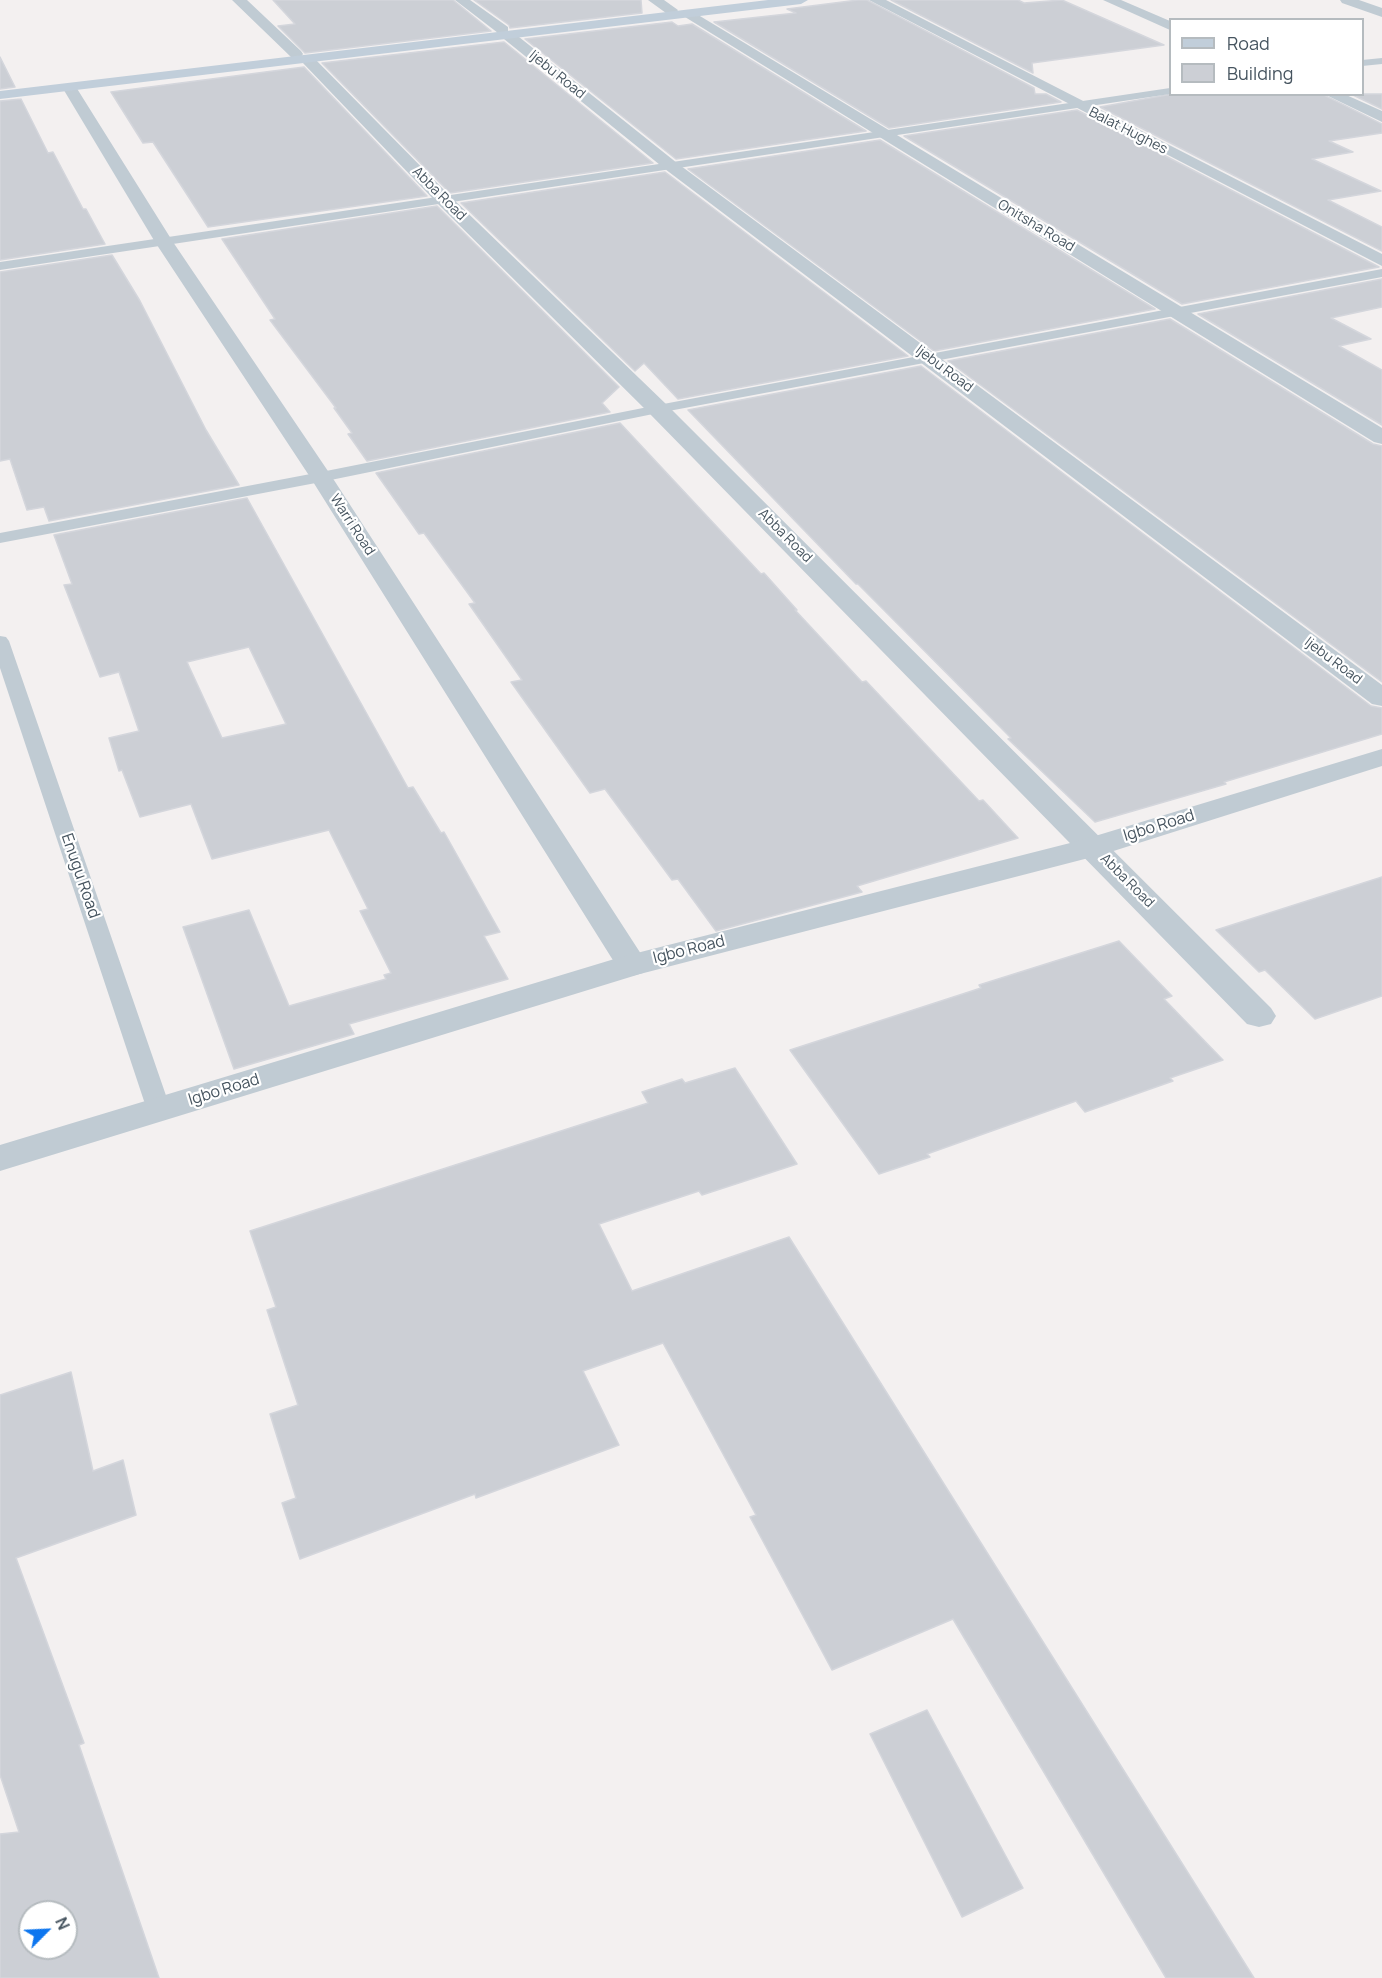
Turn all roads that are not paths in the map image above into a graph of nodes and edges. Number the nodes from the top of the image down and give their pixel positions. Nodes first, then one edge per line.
1 (239, 0) edge
2 (462, 0) edge
3 (655, 0) edge
4 (752, 0) edge
5 (801, 0) edge
6 (876, 0) edge
7 (1110, 0) edge
8 (1347, 0) edge
9 (1363, 0) edge
10 (1382, 7) edge
11 (671, 10) junction
12 (1382, 13) edge
13 (690, 14) junction
14 (1169, 26) edge
15 (506, 33) junction
16 (301, 57) junction
17 (1382, 61) edge
18 (1364, 63) edge
19 (69, 87) junction
20 (0, 88) edge
21 (1169, 91) edge
22 (0, 94) edge
23 (1335, 96) edge
24 (1078, 106) junction
25 (1382, 117) edge
26 (883, 133) junction
27 (671, 166) junction
28 (444, 200) junction
29 (164, 242) junction
30 (1382, 261) edge
31 (0, 266) edge
32 (1382, 273) edge
33 (1174, 312) junction
34 (929, 358) junction
35 (658, 409) junction
36 (1382, 437) edge
37 (321, 477) junction
38 (0, 538) edge
39 (0, 641) edge
40 (1382, 698) edge
41 (1382, 757) edge
42 (1093, 847) junction
43 (633, 965) junction
44 (1259, 1016) dead end
45 (159, 1110) junction
46 (0, 1158) edge

1 - 16 street, Abba Road
2 - 15 street, Ijebu Road
3 - 11 street
4 - 11 main road
5 - 13 main road
6 - 24 street, Balat Hughes
7 - 14 street
8 - 12 street
9 - 10 street
11 - 15 main road
13 - 15 main road
13 - 26 street, Onitsha Road
15 - 16 main road
15 - 27 street, Ijebu Road
16 - 19 main road
16 - 20 main road
16 - 28 street, Abba Road
17 - 18 lane
19 - 22 main road
19 - 29 street, Warri Road
21 - 24 lane
23 - 25 street
24 - 26 lane
24 - 30 street, Balat Hughes
26 - 27 lane
26 - 33 street, Onitsha Road
27 - 28 lane
27 - 34 street, Ijebu Road
28 - 29 lane
28 - 35 street, Abba Road
29 - 31 lane
29 - 37 street, Warri Road
32 - 33 lane
33 - 34 lane
33 - 36 street, Onitsha Road
34 - 35 lane
34 - 40 street, Ijebu Road
35 - 37 lane
35 - 42 street, Abba Road
37 - 38 lane
37 - 43 street, Warri Road
39 - 45 lane, Enugu Road
41 - 42 street, Igbo Road
42 - 43 street, Igbo Road
42 - 44 street, Abba Road
43 - 45 street, Igbo Road
45 - 46 street, Igbo Road

